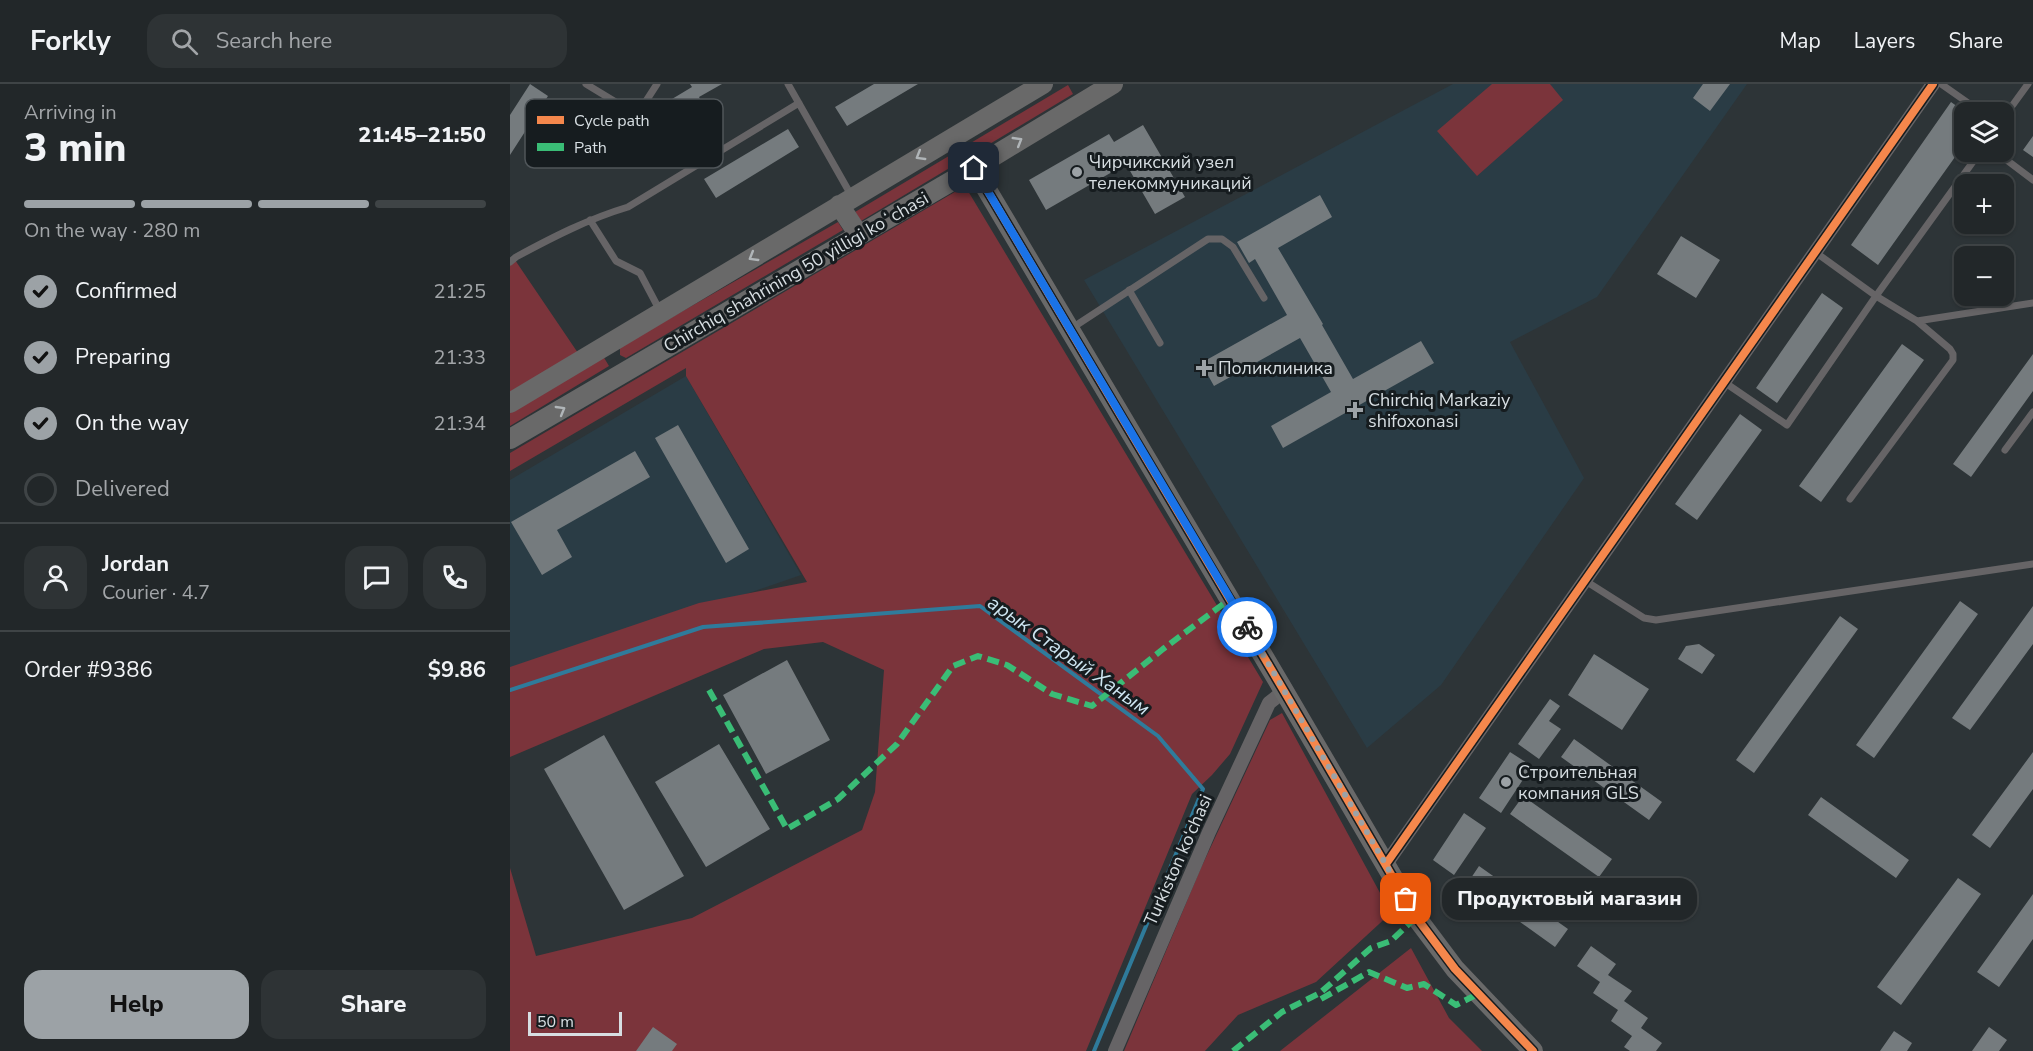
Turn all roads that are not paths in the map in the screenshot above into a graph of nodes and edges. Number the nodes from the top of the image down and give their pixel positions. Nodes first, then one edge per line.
1 (586, 84) edge
2 (657, 84) edge
3 (788, 84) edge
4 (1043, 84) edge
5 (1113, 84) edge
6 (1933, 84) edge
7 (1941, 84) edge
8 (2028, 84) edge
9 (1082, 92) edge
10 (611, 99) edge
11 (647, 99) edge
12 (1967, 102) edge
13 (799, 103) junction
14 (2014, 103) edge
15 (723, 149) edge
16 (1973, 162) edge
17 (2009, 162) edge
18 (692, 168) edge
19 (974, 168) junction
20 (2033, 180) edge
21 (846, 201) junction
22 (590, 220) junction
23 (859, 235) junction
24 (1815, 252) junction
25 (510, 262) edge
26 (1129, 290) junction
27 (1876, 296) junction
28 (1264, 298) dead end
29 (2033, 303) edge
30 (661, 313) junction
31 (1917, 321) junction
32 (1069, 329) junction
33 (1160, 343) dead end
34 (606, 346) junction
35 (621, 374) junction
36 (1724, 382) junction
37 (510, 403) edge
38 (2033, 411) edge
39 (510, 439) edge
40 (2005, 450) dead end
41 (1850, 499) dead end
42 (2033, 564) edge
43 (1584, 580) junction
44 (1284, 690) junction
45 (1386, 864) junction
46 (1115, 1051) edge
47 (1533, 1051) edge

1 - 10 lane
2 - 11 lane
3 - 13 lane
4 -> 21 main road, Chirchiq shahrining 50 yilligi koʻchasi
5 - 9 main road, Chirchiq shahrining 50 yilligi koʻchasi
6 - 24 street
7 - 12 lane
8 - 14 lane
19 -> 9 main road, Chirchiq shahrining 50 yilligi koʻchasi
13 - 15 lane
13 - 21 lane
16 - 27 lane
17 - 20 lane
18 - 22 lane
19 - 23 main road, Chirchiq shahrining 50 yilligi koʻchasi
19 - 32 main road
21 - 23 main road
21 -> 30 main road, Chirchiq shahrining 50 yilligi koʻchasi
22 - 25 lane
22 - 30 lane
23 - 35 main road, Chirchiq shahrining 50 yilligi koʻchasi
24 - 27 lane
24 - 36 street
26 - 28 lane
26 - 32 lane
26 - 33 lane
27 - 31 lane
27 - 36 lane
29 - 31 lane
30 - 34 main road, Chirchiq shahrining 50 yilligi koʻchasi
31 - 41 lane
32 - 44 main road
34 - 35 main road
34 - 37 main road, Chirchiq shahrining 50 yilligi koʻchasi
39 -> 35 main road, Chirchiq shahrining 50 yilligi koʻchasi
36 - 43 street
38 - 40 lane
42 - 43 lane
43 - 45 street
44 - 45 main road
44 - 46 street, Turkiston ko‘chasi
45 - 47 main road

